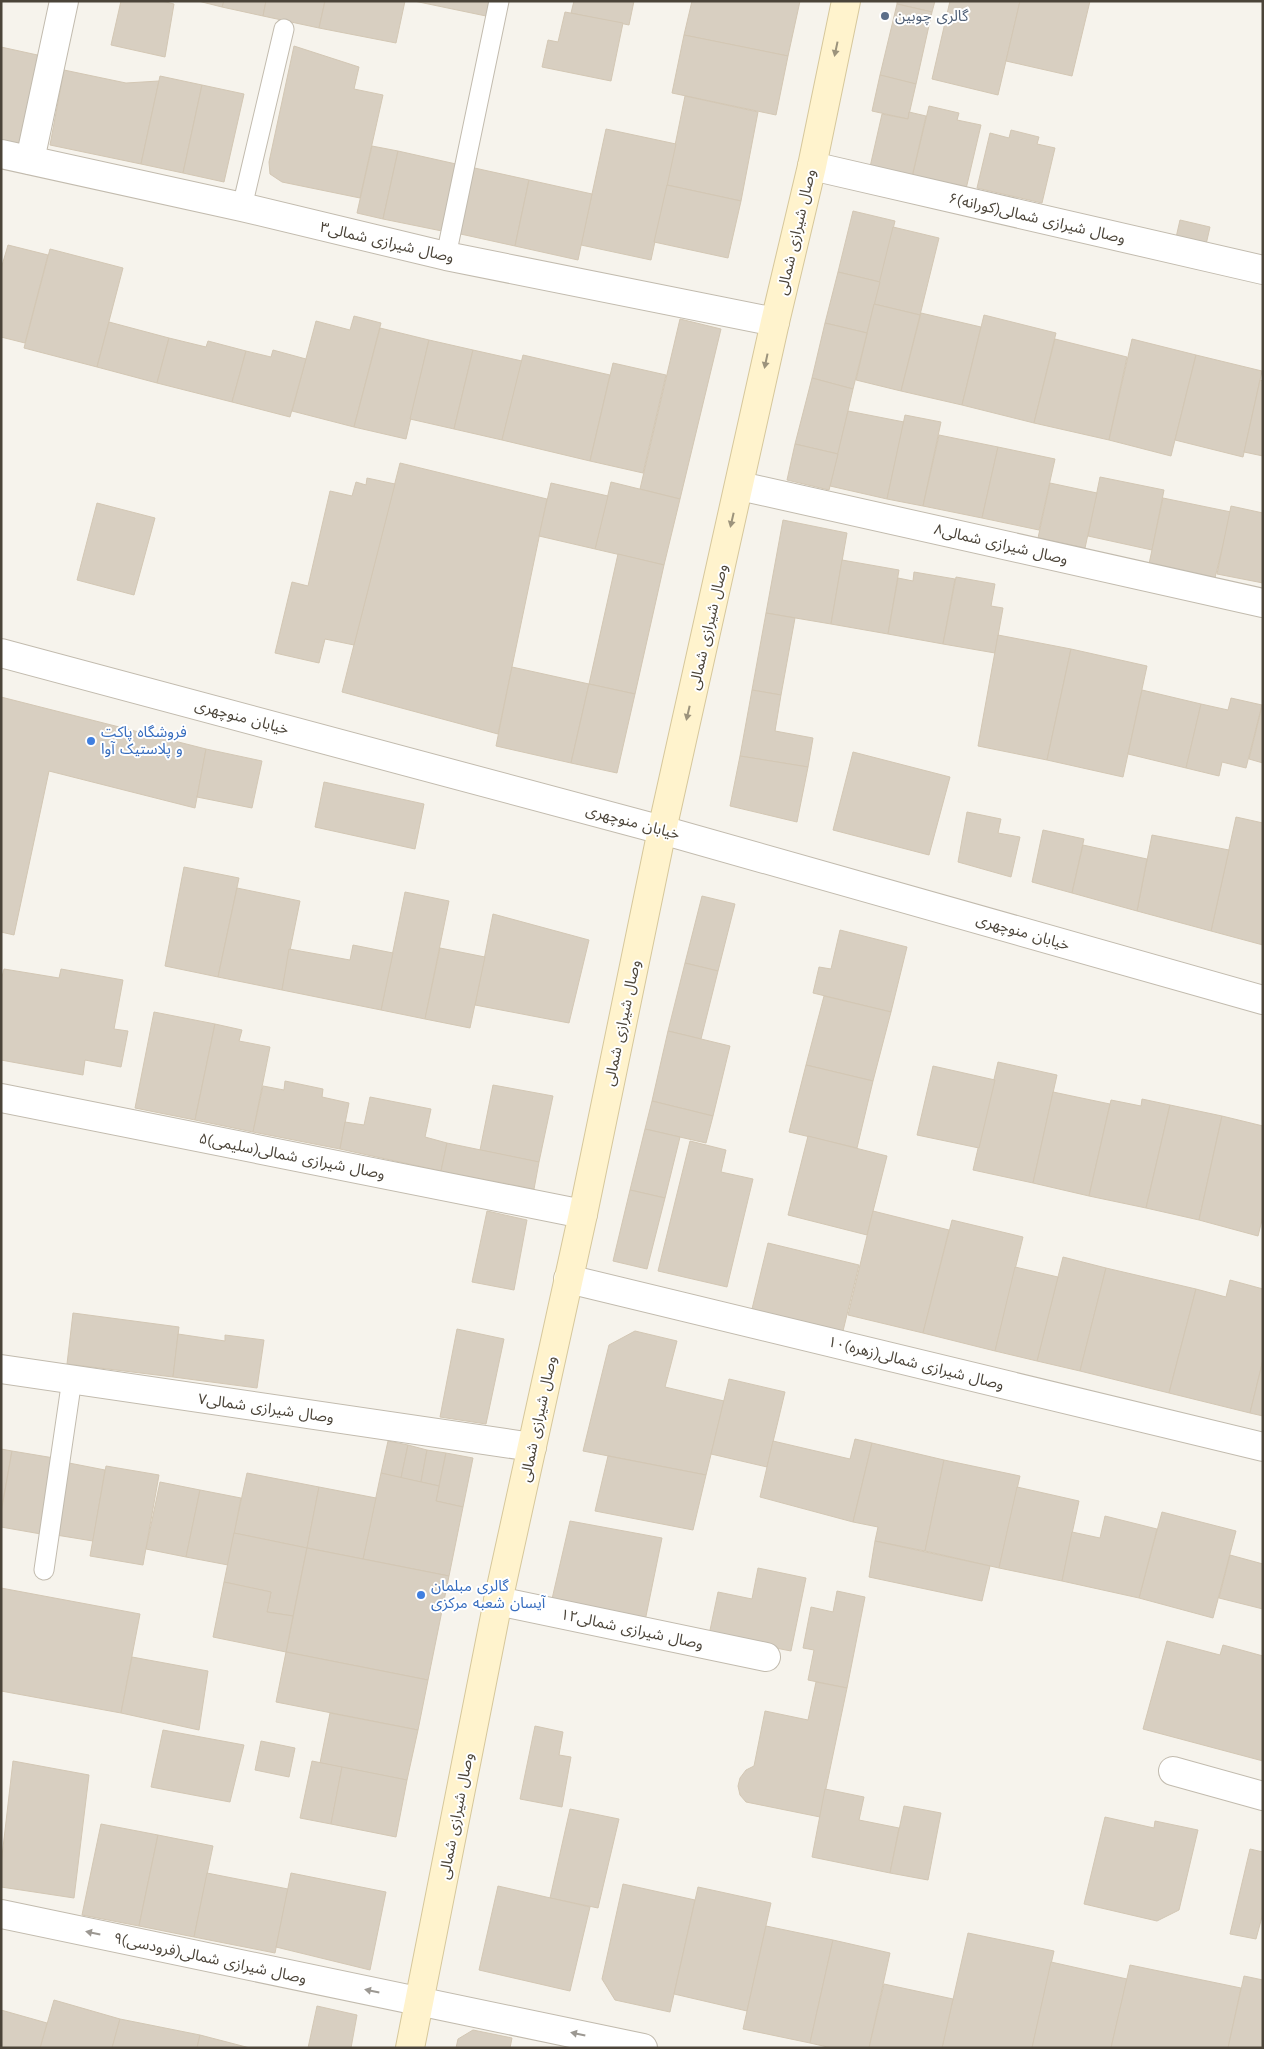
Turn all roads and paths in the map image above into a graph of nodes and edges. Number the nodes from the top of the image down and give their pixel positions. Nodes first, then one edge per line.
1 (64, 1) edge
2 (499, 1) edge
3 (846, 1) edge
4 (284, 29) dead end
5 (1, 154) edge
6 (30, 160) junction
7 (812, 166) junction
8 (242, 207) junction
9 (446, 256) junction
10 (1263, 270) edge
11 (775, 322) junction
12 (740, 486) junction
13 (1263, 602) edge
14 (1, 653) edge
15 (662, 830) junction
16 (1263, 1000) edge
17 (1, 1098) edge
18 (583, 1214) junction
19 (568, 1279) junction
20 (1, 1369) edge
21 (72, 1379) junction
22 (532, 1447) junction
23 (1263, 1447) edge
24 (44, 1570) dead end
25 (498, 1601) junction
26 (766, 1657) dead end
27 (1172, 1771) dead end
28 (1263, 1796) edge
29 (1, 1914) edge
30 (420, 2001) junction
31 (410, 2048) edge
32 (643, 2048) edge

1 - 6 street
2 - 9 lane
3 -> 7 main road, وصال شیرازی شمالی
4 - 8 lane
5 - 6 street, وصال شیرازی شمالی۳
6 - 8 street, وصال شیرازی شمالی۳
7 - 10 street, ۶وصال شیرازی شمالی(کورانه)
7 - 11 main road, وصال شیرازی شمالی
8 - 9 street, وصال شیرازی شمالی۳
9 - 11 street, وصال شیرازی شمالی۳
11 -> 12 main road, وصال شیرازی شمالی
12 - 13 street, وصال شیرازی شمالی۸
12 -> 15 main road, وصال شیرازی شمالی
14 - 15 street, خیابان منوچهری
15 - 16 street, خیابان منوچهری
15 - 18 main road, وصال شیرازی شمالی
17 - 18 street, ۵وصال شیرازی شمالی(سلیمی)
18 - 19 main road, وصال شیرازی شمالی
19 - 22 main road, وصال شیرازی شمالی
19 - 23 street, ۱۰وصال شیرازی شمالی(زهره)
20 - 21 street, وصال شیرازی شمالی۷
21 - 22 street, وصال شیرازی شمالی۷
21 - 24 lane
22 - 25 main road, وصال شیرازی شمالی
25 - 26 street, ۱۲وصال شیرازی شمالی
25 - 30 main road, وصال شیرازی شمالی
27 - 28 street
30 -> 29 street, ۹وصال شیرازی شمالی(فرودسی)
30 - 31 main road, وصال شیرازی شمالی
32 -> 30 street, ۹وصال شیرازی شمالی(فرودسی)

